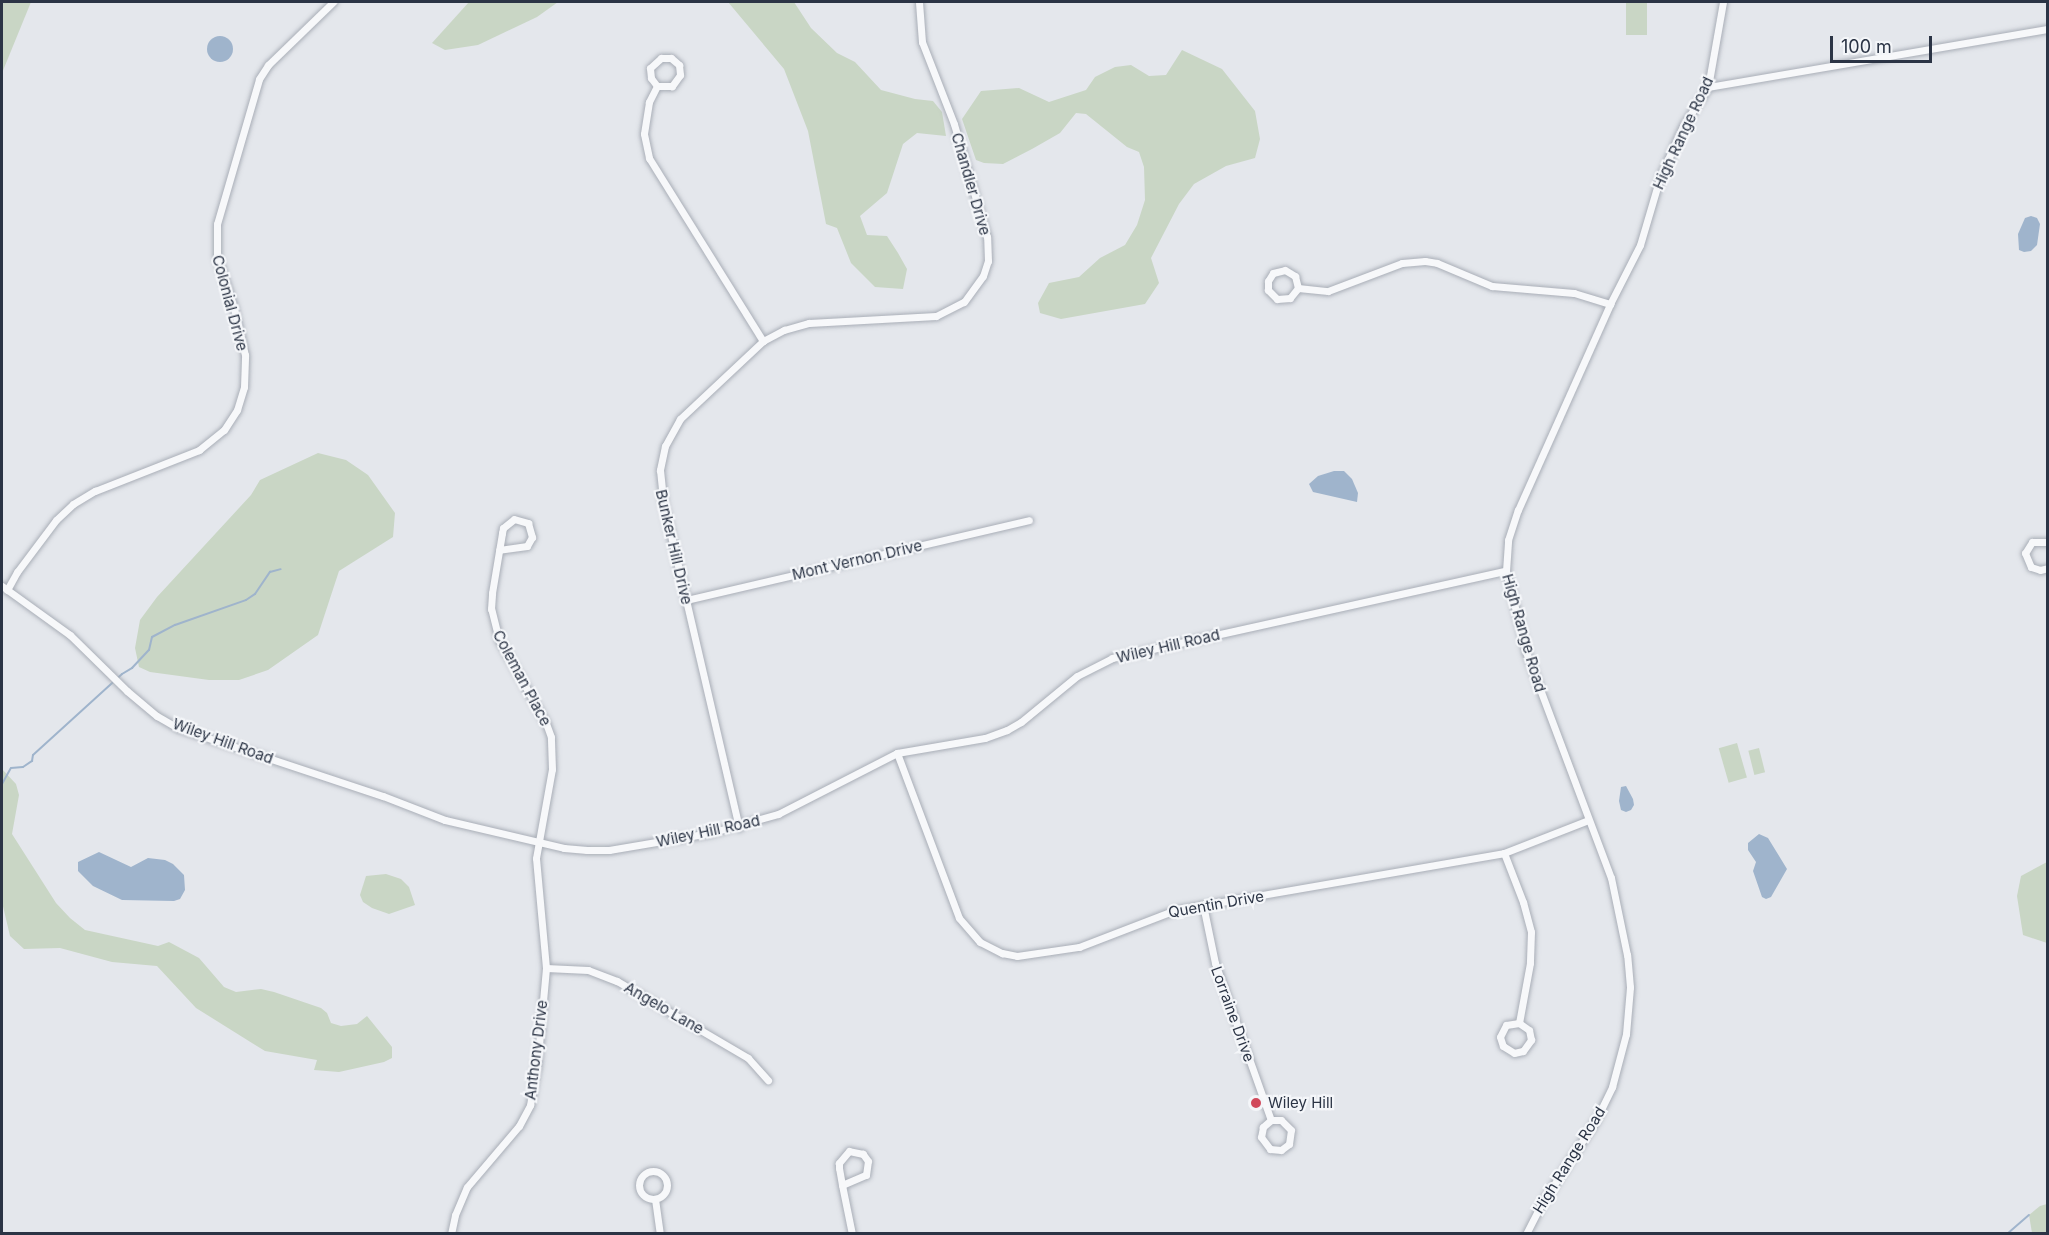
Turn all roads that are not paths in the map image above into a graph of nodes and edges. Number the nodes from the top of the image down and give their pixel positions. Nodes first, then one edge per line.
1 (333, 2) edge
2 (919, 2) edge
3 (1723, 2) edge
4 (2048, 29) edge
5 (657, 86) junction
6 (1708, 87) junction
7 (1298, 288) junction
8 (1610, 304) junction
9 (764, 341) junction
10 (1029, 520) dead end
11 (2048, 542) edge
12 (499, 550) junction
13 (2048, 568) edge
14 (1506, 571) junction
15 (4, 588) edge
16 (686, 600) junction
17 (897, 753) junction
18 (1588, 820) junction
19 (739, 827) junction
20 (537, 841) junction
21 (1503, 854) junction
22 (1203, 905) junction
23 (546, 968) junction
24 (1519, 1023) junction
25 (768, 1080) dead end
26 (1271, 1120) junction
27 (842, 1185) junction
28 (655, 1198) junction
29 (451, 1233) edge
30 (660, 1233) edge
31 (852, 1233) edge
32 (1526, 1233) edge

1 - 15 street, Colonial Drive
2 - 9 street, Chandler Drive
3 - 6 street, High Range Road
4 - 6 street
5 - 5 street
5 - 9 street
6 - 8 street, High Range Road
7 - 7 street
7 - 8 street
8 - 14 street, High Range Road
9 - 16 street, Bunker Hill Drive
10 - 16 street, Mont Vernon Drive
11 - 13 street
12 - 12 street, Coleman Place
12 - 20 street, Coleman Place
14 - 17 street, Wiley Hill Road
14 - 18 street, High Range Road
15 - 20 street, Wiley Hill Road
16 - 19 street, Bunker Hill Drive
17 - 19 street, Wiley Hill Road
17 - 22 street, Quentin Drive
18 - 21 street, Quentin Drive
18 - 32 street, High Range Road
19 - 20 street, Wiley Hill Road
20 - 23 street, Anthony Drive
21 - 22 street, Quentin Drive
21 - 24 street
22 - 26 street, Lorraine Drive
23 - 25 street, Angelo Lane
23 - 29 street, Anthony Drive
24 - 24 street
26 - 26 street
27 - 27 street
27 - 31 street
28 - 28 street
28 - 30 street

